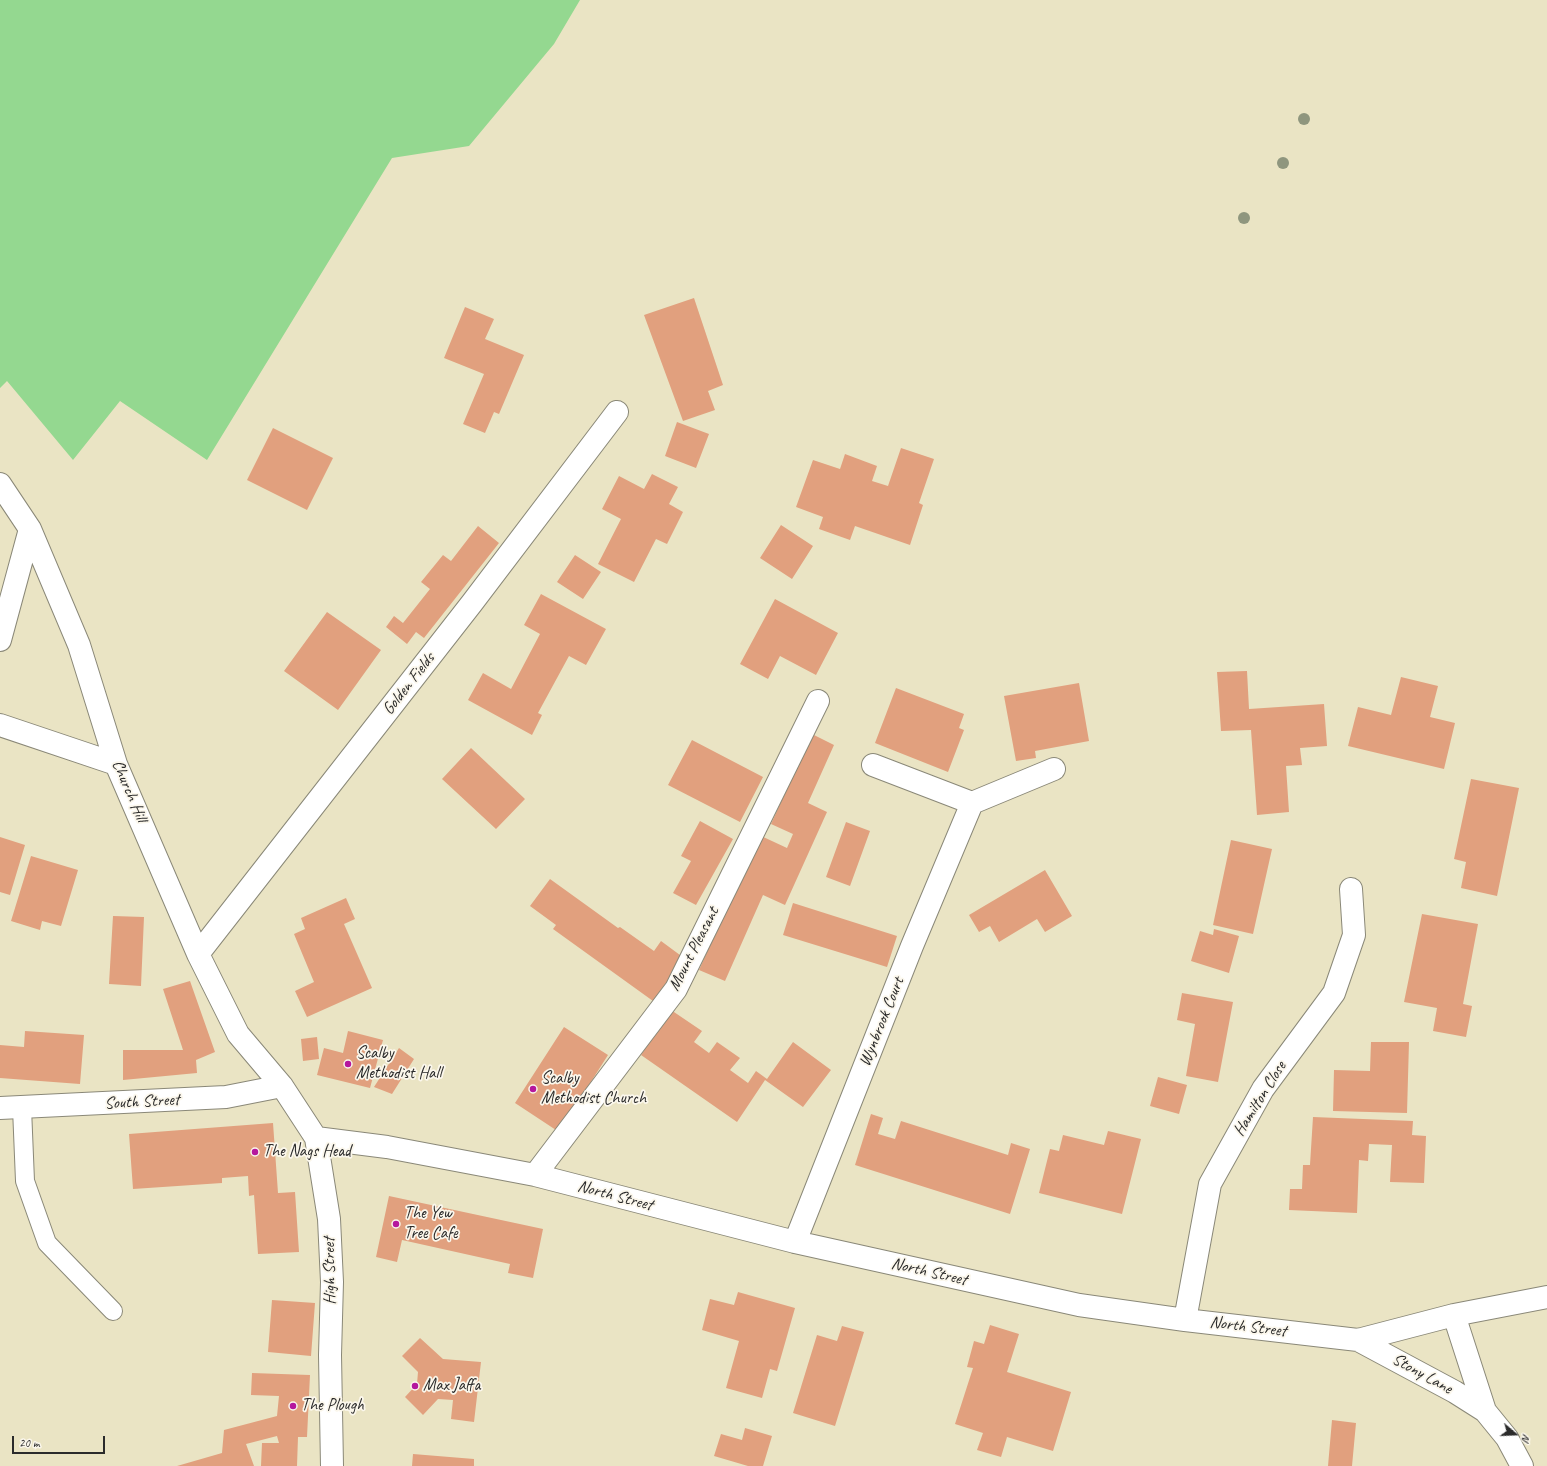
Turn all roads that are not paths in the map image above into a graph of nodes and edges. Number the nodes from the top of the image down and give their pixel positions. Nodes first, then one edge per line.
1 (617, 412) dead end
2 (0, 484) edge
3 (30, 530) junction
4 (0, 640) edge
5 (818, 701) dead end
6 (0, 726) edge
7 (116, 764) junction
8 (873, 765) dead end
9 (1054, 769) dead end
10 (972, 803) junction
11 (1351, 890) dead end
12 (198, 954) junction
13 (282, 1086) junction
14 (0, 1108) edge
15 (22, 1108) junction
16 (316, 1138) junction
17 (535, 1175) junction
18 (796, 1242) junction
19 (1547, 1297) edge
20 (113, 1311) dead end
21 (1454, 1315) junction
22 (1185, 1320) junction
23 (1358, 1340) junction
24 (1485, 1411) junction
25 (332, 1466) edge
26 (1522, 1466) edge

1 - 12 street, Golden Fields
2 - 3 street, Church Hill
3 - 4 street
3 - 7 street, Church Hill
5 - 17 street, Mount Pleasant
6 - 7 street
7 - 12 street, Church Hill
8 - 10 street
9 - 10 street
10 - 18 street, Wynbrook Court
11 - 22 street, Hamilton Close
12 - 13 street, Church Hill
13 - 15 street, South Street
13 - 16 street, High Street
14 - 15 street, South Street
15 - 20 lane
16 - 17 street, North Street
16 - 25 street, High Street
17 - 18 street, North Street
18 - 22 street, North Street
19 - 21 street, North Street
21 - 23 street, North Street
21 - 24 street, Stony Lane
22 - 23 street, North Street
23 - 24 street, Stony Lane
24 - 26 street, Stony Lane

